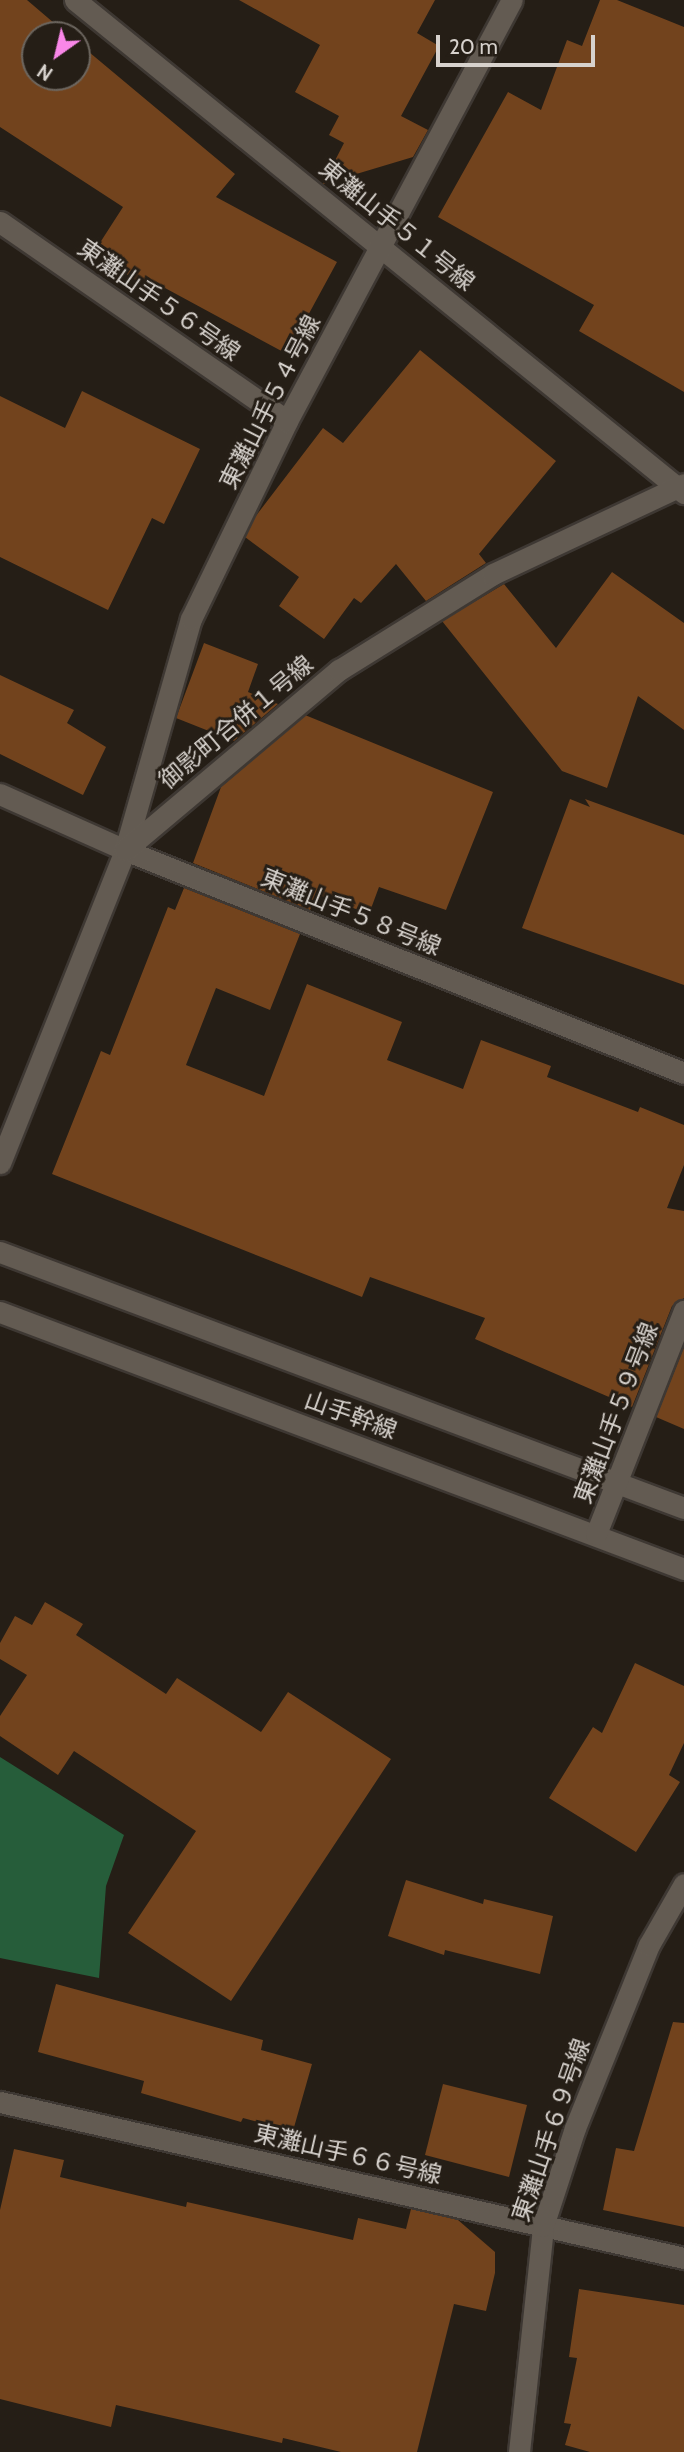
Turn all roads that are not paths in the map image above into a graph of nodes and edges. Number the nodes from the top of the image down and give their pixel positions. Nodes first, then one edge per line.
1 (75, 0) edge
2 (512, 0) edge
3 (0, 222) edge
4 (382, 245) junction
5 (287, 421) junction
6 (682, 488) edge
7 (0, 794) edge
8 (125, 850) junction
9 (684, 1073) edge
10 (0, 1163) edge
11 (0, 1252) edge
12 (684, 1311) edge
13 (0, 1312) edge
14 (617, 1482) junction
15 (684, 1508) edge
16 (596, 1534) junction
17 (684, 1569) edge
18 (684, 1884) edge
19 (0, 2102) edge
20 (542, 2226) junction
21 (684, 2258) edge
22 (519, 2452) edge

1 - 4 street, 東灘山手５１号線
2 - 4 street, 東灘山手５４号線
3 - 5 street, 東灘山手５６号線
4 - 5 street, 東灘山手５４号線
4 - 6 street, 東灘山手５１号線
5 - 8 street, 東灘山手５４号線
6 - 8 street, 御影町合併１号線
7 - 8 street, 東灘山手５８号線
8 - 9 street, 東灘山手５８号線
8 - 10 street, 御影町合併１号線
11 - 14 street, 山手幹線
12 - 14 street, 東灘山手５９号線
13 - 16 street, 山手幹線
14 - 15 street, 山手幹線
14 - 16 street, 東灘山手５９号線
16 - 17 street, 山手幹線
18 - 20 street, 東灘山手６９号線
19 - 20 street, 東灘山手６６号線
20 - 21 street, 東灘山手６６号線
20 - 22 street, 東灘山手６９号線

